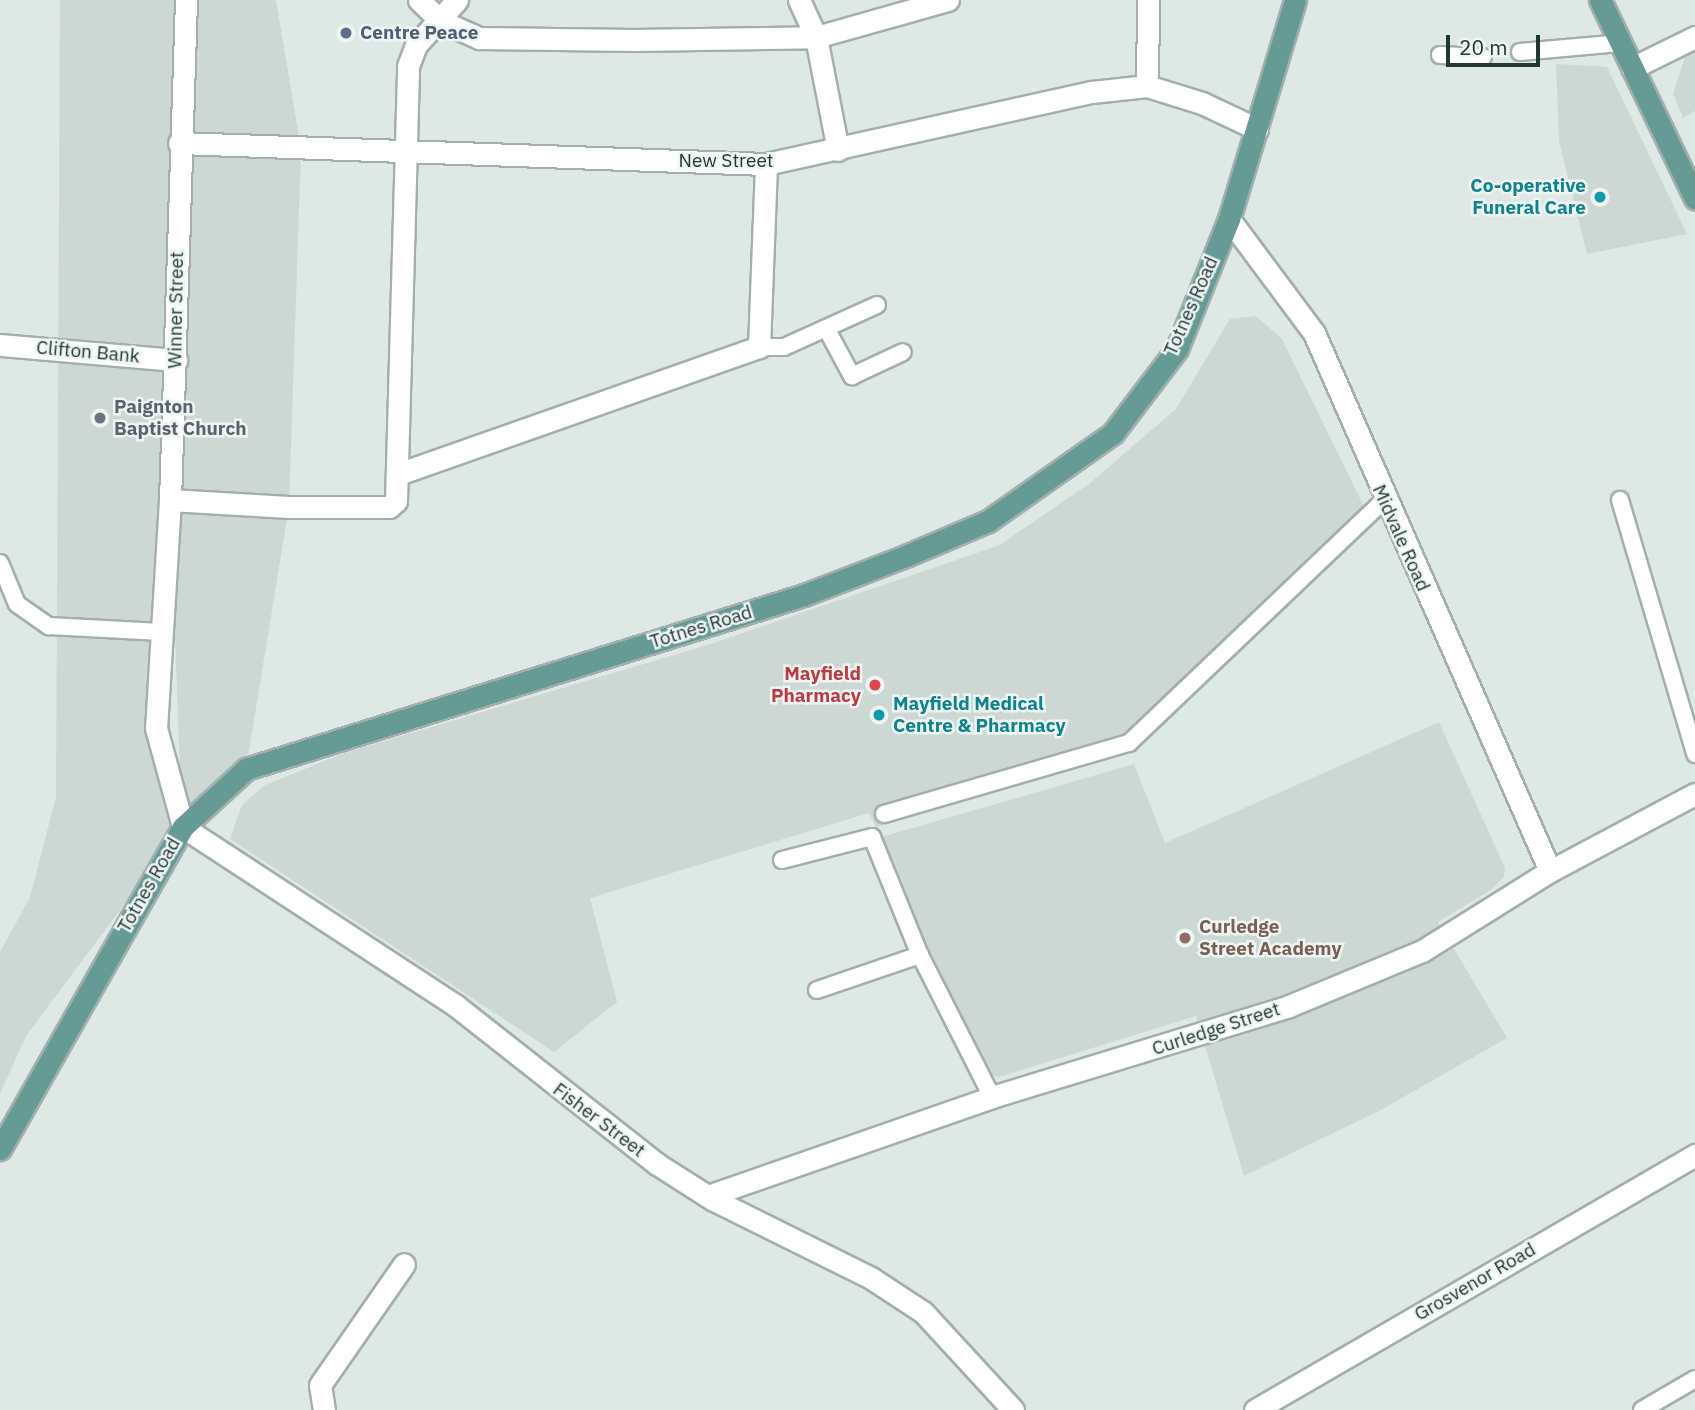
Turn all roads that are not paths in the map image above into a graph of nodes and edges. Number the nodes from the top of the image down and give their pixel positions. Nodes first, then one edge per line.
1 (186, 0) edge
2 (419, 0) edge
3 (457, 0) edge
4 (799, 0) edge
5 (948, 0) edge
6 (1147, 0) edge
7 (1295, 0) edge
8 (1600, 0) edge
9 (441, 21) junction
10 (816, 37) junction
11 (1695, 37) edge
12 (1620, 43) junction
13 (1520, 52) dead end
14 (1440, 55) dead end
15 (1483, 57) dead end
16 (1632, 68) junction
17 (1147, 86) junction
18 (1257, 129) junction
19 (179, 144) junction
20 (838, 150) junction
21 (404, 152) junction
22 (766, 164) junction
23 (1695, 198) edge
24 (1229, 219) junction
25 (877, 305) dead end
26 (825, 328) junction
27 (0, 345) edge
28 (759, 346) junction
29 (902, 352) dead end
30 (176, 360) junction
31 (398, 474) junction
32 (170, 500) junction
33 (1384, 500) junction
34 (1620, 500) dead end
35 (0, 563) edge
36 (161, 632) junction
37 (1695, 754) edge
38 (1695, 794) edge
39 (884, 814) dead end
40 (183, 827) junction
41 (782, 860) dead end
42 (1550, 871) junction
43 (920, 955) junction
44 (817, 990) dead end
45 (992, 1097) junction
46 (0, 1149) edge
47 (1695, 1155) edge
48 (708, 1196) junction
49 (404, 1264) dead end
50 (1695, 1379) edge
51 (324, 1410) edge
52 (1013, 1410) edge
53 (1255, 1410) edge
54 (1642, 1410) edge

1 - 19 street, Winner Street
2 - 9 street
3 - 9 street
4 - 10 street
5 - 10 street
6 - 17 street
7 - 18 main road, Totnes Road
8 - 12 main road
9 - 10 street
9 - 21 street
10 - 20 street
11 - 16 street
12 - 13 lane
12 - 16 main road
14 - 15 lane
16 - 23 main road
17 - 18 street, New Street
17 - 20 street, New Street
18 - 24 main road, Totnes Road
19 - 21 street, New Street
19 - 30 street, Winner Street
20 - 22 street, New Street
21 - 22 street, New Street
21 - 31 street
22 - 28 street
24 - 33 street, Midvale Road
24 - 40 main road, Totnes Road
25 - 26 lane
26 - 28 lane
26 - 29 lane
27 - 30 street, Clifton Bank
28 - 31 street
30 - 32 street, Winner Street
31 - 32 street
32 - 36 street, Winner Street
33 - 39 lane
33 - 42 street, Midvale Road
34 - 37 lane
35 - 36 lane
36 - 40 street, Winner Street
38 - 42 street, Curledge Street
40 - 46 main road, Totnes Road
40 - 48 street, Fisher Street
41 - 43 lane
42 - 45 street, Curledge Street
43 - 44 lane
43 - 45 lane
45 - 48 street, Curledge Street
47 - 53 street, Grosvenor Road
48 - 52 street, Fisher Street
49 - 51 street
50 - 54 lane

